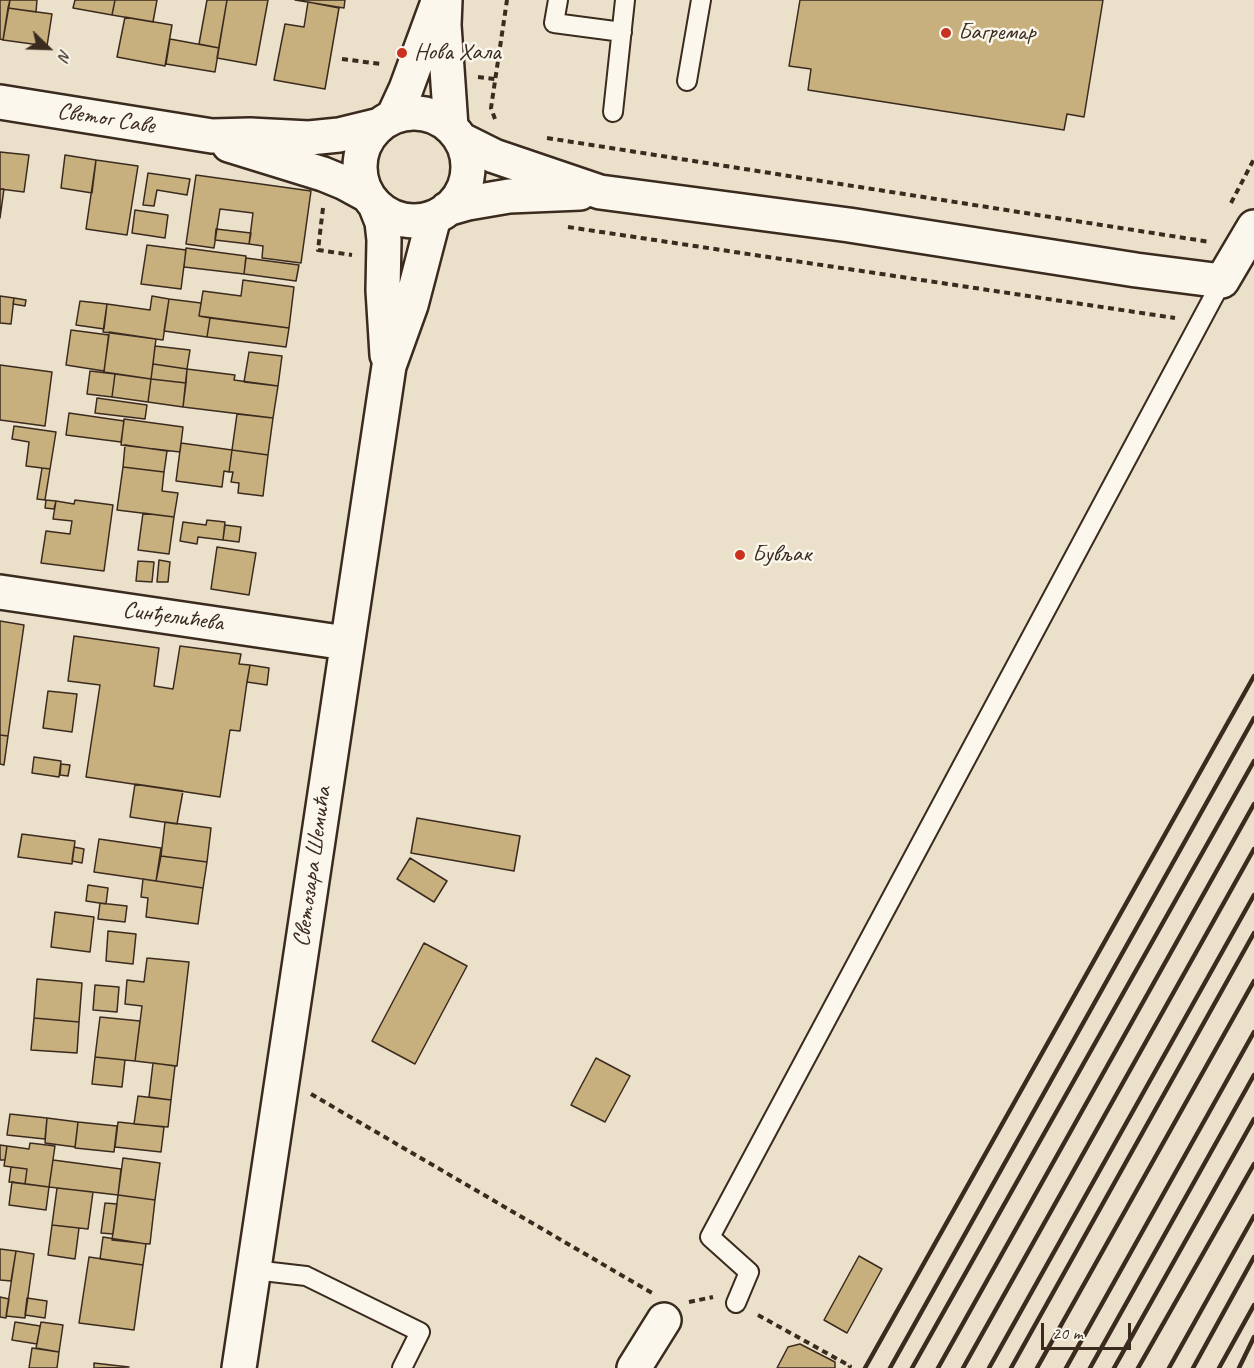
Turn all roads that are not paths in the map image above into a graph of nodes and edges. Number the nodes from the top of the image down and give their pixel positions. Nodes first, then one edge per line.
1 (439, 0) edge
2 (445, 0) edge
3 (558, 0) edge
4 (625, 0) edge
5 (700, 0) edge
6 (622, 32) junction
7 (687, 81) dead end
8 (0, 102) edge
9 (613, 112) dead end
10 (386, 121) junction
11 (456, 133) junction
12 (212, 136) junction
13 (600, 192) junction
14 (371, 201) junction
15 (441, 213) junction
16 (1254, 227) edge
17 (1207, 280) junction
18 (388, 366) junction
19 (0, 592) edge
20 (346, 643) junction
21 (254, 1270) junction
22 (736, 1303) road end
23 (667, 1306) road end
24 (239, 1368) edge
25 (402, 1368) edge
26 (634, 1368) edge

1 - 10 street
2 - 11 street
3 - 6 lane
4 - 6 lane
5 - 7 lane
6 - 9 lane
8 - 12 street, Светог Саве
10 - 11 street
10 - 12 street, Светог Саве
10 - 14 street
11 - 13 street
11 - 15 street
12 - 14 street, Светог Саве
13 - 15 street
13 - 17 street
14 - 15 street
14 - 18 street, Светозара Шемића
15 - 18 street, Светозара Шемића
16 - 17 street
17 - 22 lane
18 - 20 street, Светозара Шемића
19 - 20 street, Синђелићева
20 - 21 street, Светозара Шемића
21 - 24 street, Светозара Шемића
21 - 25 lane
23 - 26 street

